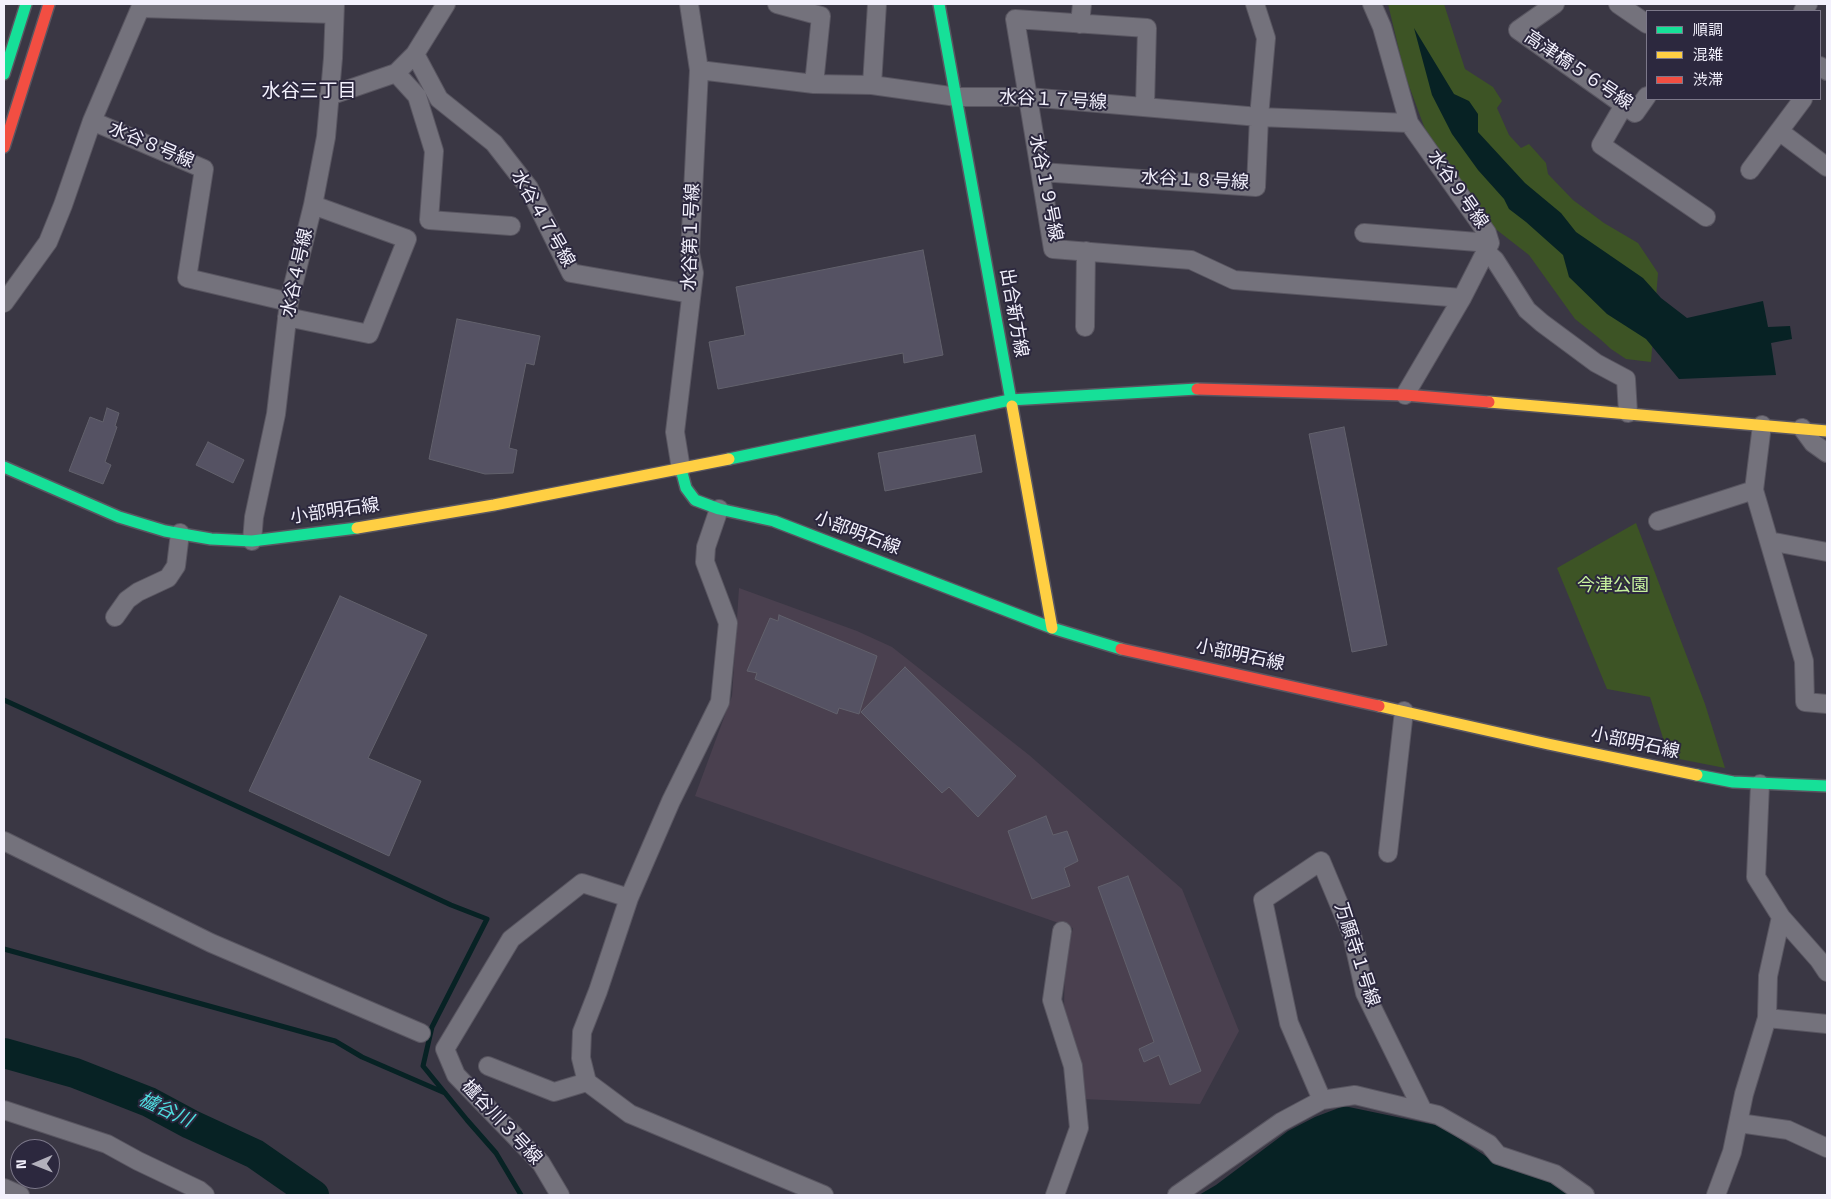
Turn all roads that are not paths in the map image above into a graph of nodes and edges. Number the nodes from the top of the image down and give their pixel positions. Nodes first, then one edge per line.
1 (26, 4) edge
2 (49, 4) edge
3 (446, 4) edge
4 (689, 4) edge
5 (777, 4) edge
6 (877, 4) edge
7 (939, 4) edge
8 (1082, 4) edge
9 (1255, 4) edge
10 (1372, 4) edge
11 (1555, 4) edge
12 (1620, 4) edge
13 (141, 6) edge
14 (334, 9) edge
15 (1646, 23) edge
16 (1080, 24) junction
17 (415, 54) junction
18 (699, 70) junction
19 (396, 73) junction
20 (4, 74) edge
21 (814, 84) junction
22 (872, 85) junction
23 (330, 96) junction
24 (957, 97) junction
25 (1028, 97) junction
26 (1646, 97) edge
27 (1802, 100) edge
28 (1624, 105) junction
29 (1145, 106) junction
30 (1259, 116) junction
31 (92, 121) junction
32 (1409, 123) junction
33 (1779, 131) junction
34 (4, 147) edge
35 (1827, 167) edge
36 (1750, 170) dead end
37 (1041, 172) junction
38 (313, 205) junction
39 (1706, 217) dead end
40 (511, 226) dead end
41 (1364, 233) dead end
42 (1488, 247) junction
43 (1086, 251) junction
44 (691, 294) junction
45 (1462, 298) junction
46 (4, 303) edge
47 (288, 310) junction
48 (1085, 327) dead end
49 (1405, 395) junction
50 (1010, 400) junction
51 (1628, 413) junction
52 (1762, 425) junction
53 (1802, 428) junction
54 (1827, 430) edge
55 (1827, 453) edge
56 (4, 467) edge
57 (681, 470) junction
58 (1754, 490) junction
59 (719, 509) junction
60 (1658, 521) dead end
61 (180, 533) junction
62 (252, 541) junction
63 (1769, 541) junction
64 (1827, 552) edge
65 (115, 617) dead end
66 (1052, 628) junction
67 (1827, 704) edge
68 (1404, 711) junction
69 (1760, 784) junction
70 (1827, 786) edge
71 (4, 841) edge
72 (1388, 853) dead end
73 (629, 898) junction
74 (1781, 917) junction
75 (1062, 931) dead end
76 (1827, 972) edge
77 (1767, 1018) junction
78 (1827, 1024) edge
79 (421, 1033) dead end
80 (488, 1066) dead end
81 (587, 1082) junction
82 (1322, 1100) junction
83 (4, 1110) edge
84 (1423, 1111) junction
85 (1739, 1123) junction
86 (1827, 1148) edge
87 (4, 1188) edge
88 (20, 1195) edge
89 (205, 1195) edge
90 (560, 1195) edge
91 (824, 1195) edge
92 (1056, 1195) edge
93 (1177, 1195) edge
94 (1586, 1195) edge
95 (1716, 1195) edge

1 - 20 main road
2 - 34 main road
3 - 17 street
4 - 18 street, 水谷第１号線
5 - 21 street
6 - 22 street
7 - 24 main road, 出合新方線
8 - 16 street
9 - 30 street, 水谷１８号線
10 - 32 street, 水谷９号線
11 - 28 street, 高津橋５６号線
12 - 15 street
13 - 14 street
13 - 31 street
14 - 23 street, 水谷４号線
16 - 25 street, 水谷１９号線
16 - 29 street, 水谷１９号線
17 - 19 street
17 - 44 street, 水谷４７号線
18 - 21 street, 水谷１７号線
18 - 44 street, 水谷第１号線
19 - 23 street
19 - 40 street
21 - 22 street, 水谷１７号線
22 - 24 street, 水谷１７号線
23 - 38 street, 水谷４号線
24 - 25 street, 水谷１７号線
24 - 50 main road, 出合新方線
25 - 29 street, 水谷１７号線
25 - 37 street, 水谷１９号線
26 - 28 street, 高津橋５６号線
27 - 33 street
28 - 39 street
29 - 30 street, 水谷１７号線
30 - 32 street, 水谷１７号線
30 - 37 street, 水谷１８号線
31 - 46 street
31 - 47 street, 水谷８号線
32 - 42 street, 水谷９号線
33 - 35 street
33 - 36 street
37 - 43 street, 水谷１９号線
38 - 47 street, 水谷４号線
38 - 47 street
41 - 42 street
42 - 45 street, 水谷９号線
42 - 51 street
43 - 45 street, 水谷１９号線
43 - 48 street
44 - 57 street, 水谷第１号線
45 - 49 street, 水谷９号線
47 - 62 street, 水谷４号線
49 - 50 main road, 小部明石線
49 - 51 main road, 小部明石線
50 - 57 main road, 小部明石線
50 - 66 main road, 出合新方線
51 - 52 main road, 小部明石線
52 - 53 main road, 小部明石線
52 - 58 street
53 - 54 main road, 小部明石線
53 - 55 street
56 - 61 main road, 小部明石線
57 - 59 main road, 小部明石線
57 - 62 main road, 小部明石線
58 - 60 street
58 - 63 street
59 - 66 main road, 小部明石線
59 - 73 street
61 - 62 main road, 小部明石線
61 - 65 street
63 - 64 street
63 - 67 street
66 - 68 main road, 小部明石線
68 - 69 main road, 小部明石線
68 - 72 street
69 - 70 main road, 小部明石線
69 - 74 street
71 - 79 street
73 - 81 street
73 - 90 street, 櫨谷川３号線
74 - 76 street
74 - 77 street
75 - 92 street
77 - 78 street
77 - 85 street
80 - 81 street
81 - 91 street
82 - 84 street
82 - 84 street, 万願寺１号線
82 - 93 street
83 - 89 street
84 - 94 street
85 - 86 street
85 - 95 street
87 - 88 street

